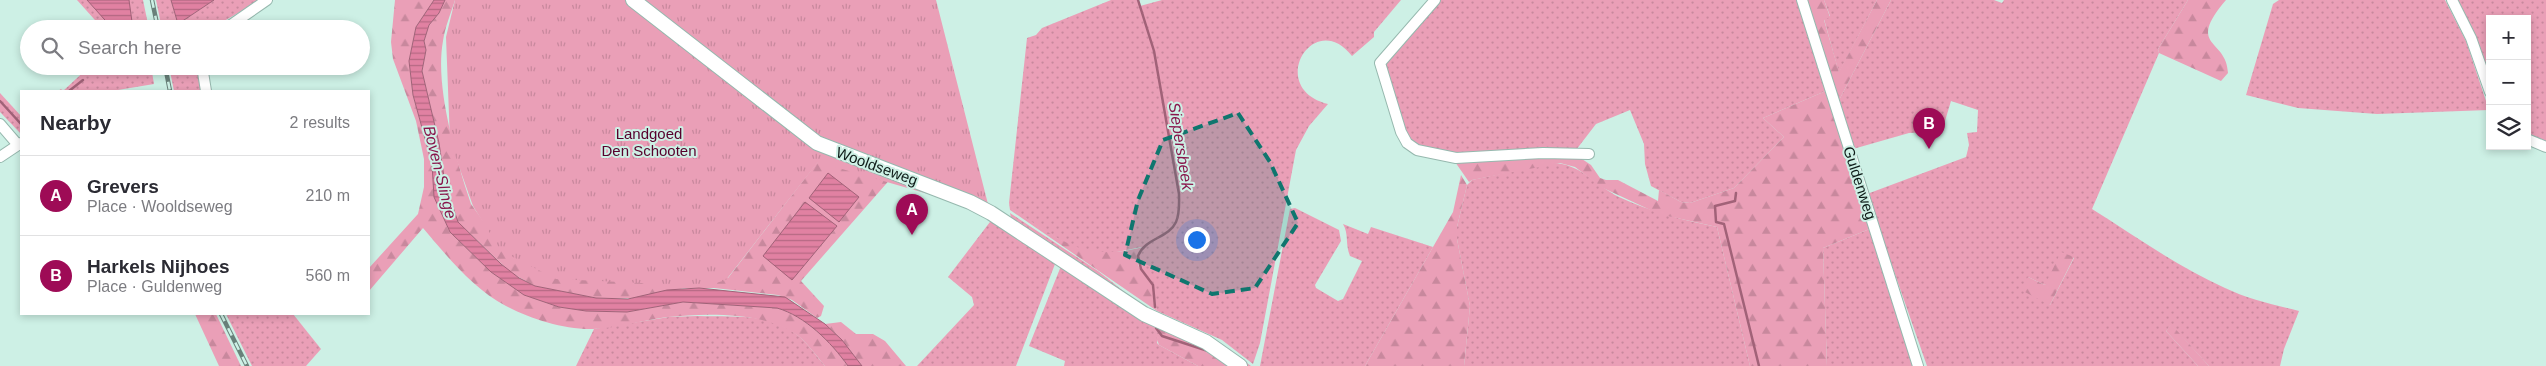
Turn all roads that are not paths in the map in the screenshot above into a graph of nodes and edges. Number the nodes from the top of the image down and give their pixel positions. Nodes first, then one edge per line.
1 (266, 0) edge
2 (633, 0) edge
3 (1435, 0) edge
4 (1802, 0) edge
5 (2452, 0) edge
6 (238, 20) edge
7 (203, 75) edge
8 (2486, 81) edge
9 (206, 90) edge
10 (0, 124) edge
11 (2531, 141) edge
12 (20, 144) edge
13 (2546, 148) edge
14 (1589, 154) dead end
15 (0, 157) edge
16 (1240, 366) edge
17 (1918, 366) edge

1 - 6 street
2 - 16 main road, Wooldseweg
3 - 14 street
4 - 17 street, Guldenweg
5 - 8 street
7 - 9 street
10 - 12 street
11 - 13 street
12 - 15 street

